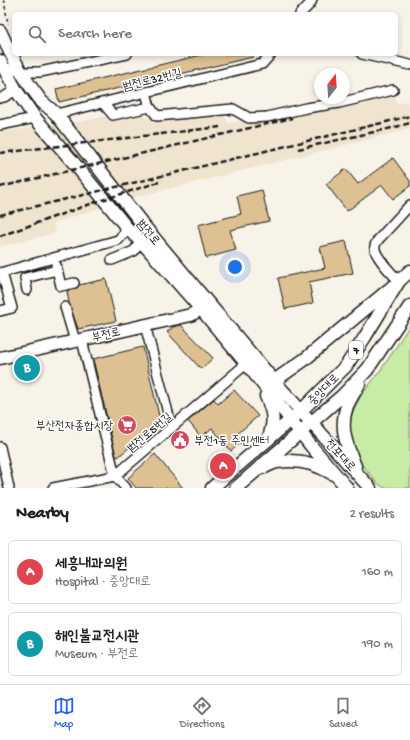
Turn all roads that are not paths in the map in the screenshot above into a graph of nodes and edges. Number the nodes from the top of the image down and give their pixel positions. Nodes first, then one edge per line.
1 (312, 0) edge
2 (302, 12) edge
3 (4, 30) edge
4 (117, 56) edge
5 (270, 56) edge
6 (371, 56) edge
7 (1, 64) edge
8 (410, 65) edge
9 (21, 72) junction
10 (16, 90) junction
11 (394, 90) dead end
12 (146, 93) junction
13 (0, 98) edge
14 (103, 103) junction
15 (150, 107) junction
16 (56, 114) junction
17 (35, 118) junction
18 (0, 125) edge
19 (410, 205) edge
20 (128, 229) junction
21 (141, 241) junction
22 (54, 258) junction
23 (112, 260) dead end
24 (57, 270) junction
25 (410, 270) edge
26 (1, 273) edge
27 (399, 281) junction
28 (74, 283) dead end
29 (27, 290) dead end
30 (65, 306) dead end
31 (410, 306) edge
32 (205, 307) junction
33 (0, 311) edge
34 (145, 325) junction
35 (79, 341) junction
36 (0, 358) edge
37 (246, 364) junction
38 (367, 370) junction
39 (274, 381) junction
40 (260, 382) junction
41 (301, 410) junction
42 (290, 420) junction
43 (312, 422) junction
44 (172, 428) junction
45 (300, 433) junction
46 (268, 440) junction
47 (0, 447) edge
48 (257, 470) junction
49 (115, 476) junction
50 (338, 478) junction
51 (367, 484) edge
52 (9, 488) edge
53 (53, 488) edge
54 (126, 488) edge
55 (212, 488) edge
56 (236, 488) edge
57 (347, 488) edge

1 - 2 street
3 - 9 main road, 범전로
4 - 9 street
5 - 12 street, 범전로32번길
6 - 8 street
7 - 9 street
7 - 10 main road, 범전로
9 - 16 main road, 범전로
10 - 13 street
10 - 17 main road, 범전로
11 - 15 street
12 - 14 street, 범전로32번길
12 - 15 street
14 - 15 street
14 - 16 street, 범전로32번길
16 - 32 main road, 범전로
17 - 18 street
17 - 20 main road, 범전로
19 - 27 street
20 - 21 main road, 범전로
20 - 22 street
21 - 23 street
21 - 32 main road, 범전로
22 - 24 street
22 - 26 street
24 - 28 street
24 - 29 street
25 - 27 main road, 중앙대로 / 7
26 - 33 street
27 - 39 main road
27 - 41 main road, 중앙대로 / 7
30 - 35 street
31 - 38 main road, 중앙대로 / 7
32 - 34 main road, 부전로
32 - 37 main road, 범전로
32 - 39 main road, 범전로
34 - 35 main road, 부전로
34 - 44 street
35 - 36 main road, 부전로
35 - 49 street
37 - 40 main road, 범전로
37 - 44 street, 범전로5번길
38 - 43 main road, 중앙대로 / 7
38 - 51 main road
39 - 41 main road, 범전로
40 - 42 main road, 범전로
40 - 46 main road
41 - 42 main road, 중앙대로 / 7
41 - 43 main road, 범전로
42 - 45 main road, 범전로
42 - 46 main road, 중앙대로 / 7
43 - 45 main road, 중앙대로 / 7
43 - 51 main road, 전포대로
44 - 49 street, 범전로5번길
45 - 48 main road, 중앙대로 / 7
45 - 50 main road, 전포대로
46 - 55 main road, 중앙대로 / 7
47 - 52 street
48 - 50 main road
48 - 56 main road, 중앙대로 / 7
49 - 53 street, 범전로5번길
49 - 54 street
50 - 57 main road, 전포대로

